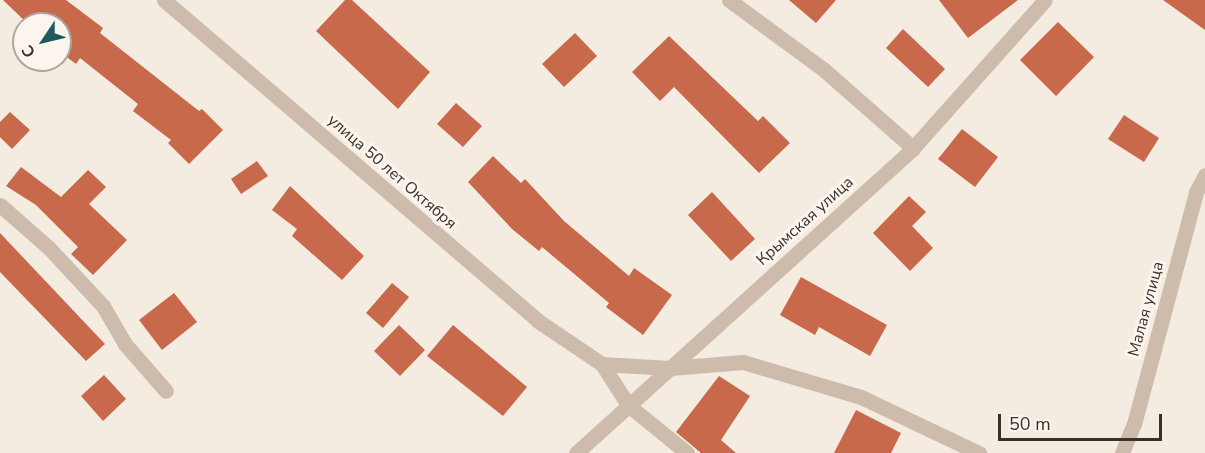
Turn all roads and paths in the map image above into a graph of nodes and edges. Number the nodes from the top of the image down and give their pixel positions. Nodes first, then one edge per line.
1 (164, 0) edge
2 (729, 0) edge
3 (1045, 0) edge
4 (912, 148) junction
5 (1205, 175) edge
6 (0, 205) edge
7 (602, 364) junction
8 (670, 368) junction
9 (166, 391) dead end
10 (628, 405) junction
11 (576, 453) edge
12 (687, 453) edge
13 (979, 453) edge
14 (1122, 453) edge

1 - 7 street, улица 50 лет Октября
2 - 4 street
3 - 4 street, Крымская улица
4 - 8 street, Крымская улица
5 - 14 street, Малая улица
6 - 9 street
7 - 8 street
7 - 10 street, улица 50 лет Октября
8 - 10 street, Крымская улица
8 - 13 street
10 - 11 street, Крымская улица
10 - 12 street, улица 50 лет Октября

